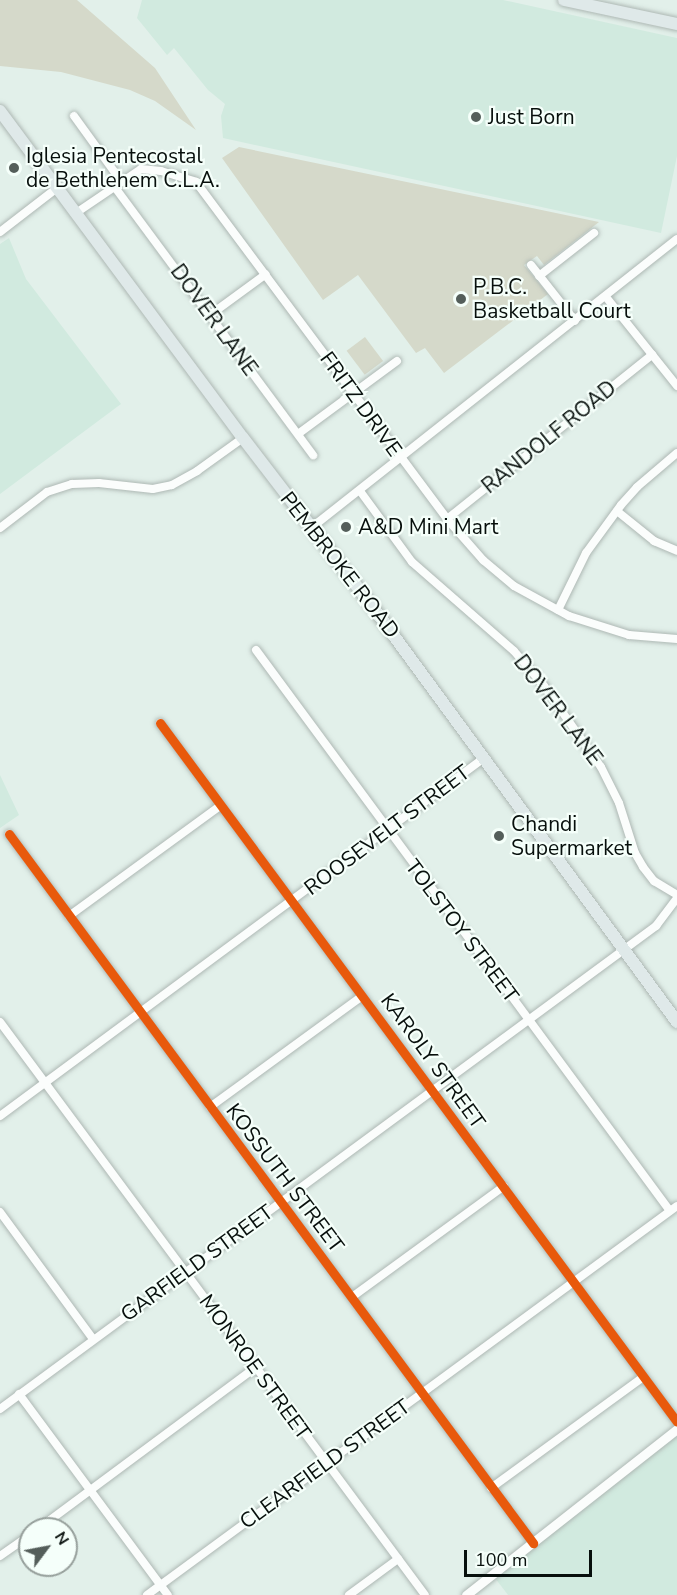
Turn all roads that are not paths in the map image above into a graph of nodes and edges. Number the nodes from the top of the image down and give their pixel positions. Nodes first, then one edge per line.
1 (564, 0) edge
2 (587, 3) edge
3 (677, 24) edge
4 (0, 111) edge
5 (74, 116) dead end
6 (118, 183) junction
7 (57, 188) junction
8 (76, 213) junction
9 (0, 232) edge
10 (594, 233) dead end
11 (677, 239) edge
12 (531, 265) dead end
13 (266, 274) junction
14 (539, 276) junction
15 (606, 297) junction
16 (210, 315) junction
17 (574, 321) junction
18 (652, 355) junction
19 (397, 361) dead end
20 (677, 386) edge
21 (354, 393) junction
22 (298, 434) junction
23 (243, 438) junction
24 (677, 453) edge
25 (314, 455) dead end
26 (401, 458) junction
27 (360, 491) junction
28 (617, 511) junction
29 (447, 519) junction
30 (0, 528) edge
31 (311, 528) junction
32 (677, 551) edge
33 (558, 610) junction
34 (677, 639) edge
35 (256, 650) dead end
36 (160, 723) dead end
37 (484, 758) junction
38 (221, 805) junction
39 (387, 829) junction
40 (9, 834) dead end
41 (677, 896) edge
42 (292, 900) junction
43 (69, 916) junction
44 (623, 950) junction
45 (363, 996) junction
46 (140, 1012) junction
47 (528, 1020) junction
48 (0, 1022) edge
49 (677, 1022) edge
50 (44, 1083) junction
51 (432, 1091) junction
52 (210, 1107) junction
53 (0, 1116) edge
54 (504, 1186) junction
55 (281, 1202) junction
56 (674, 1208) edge
57 (0, 1212) edge
58 (185, 1273) junction
59 (574, 1282) junction
60 (352, 1297) junction
61 (93, 1339) junction
62 (255, 1368) junction
63 (643, 1377) junction
64 (422, 1393) junction
65 (19, 1394) junction
66 (0, 1409) edge
67 (677, 1422) edge
68 (677, 1429) edge
69 (326, 1464) junction
70 (491, 1488) junction
71 (91, 1491) junction
72 (55, 1517) edge
73 (533, 1543) junction
74 (18, 1544) edge
75 (0, 1557) edge
76 (398, 1559) junction
77 (161, 1585) junction
78 (147, 1595) edge
79 (168, 1595) edge
80 (349, 1595) edge
81 (425, 1595) edge
82 (466, 1595) edge

1 - 2 main road
2 - 3 main road
4 - 7 main road, PEMBROKE ROAD
5 - 6 street, DOVER LANE
6 - 8 street, FRITZ DRIVE
6 - 13 street, FRITZ DRIVE
6 - 16 street, DOVER LANE
7 - 8 main road, PEMBROKE ROAD
7 - 9 street
8 - 23 main road, PEMBROKE ROAD
10 - 14 street
11 - 15 street
12 - 14 street
13 - 16 street
13 - 21 street, FRITZ DRIVE
14 - 17 street
15 - 17 street
15 - 18 street
16 - 22 street, DOVER LANE
17 - 26 street
18 - 20 street
18 - 29 street, RANDOLF ROAD
19 - 21 street
21 - 22 street
21 - 26 street, FRITZ DRIVE
22 - 25 street, DOVER LANE
23 - 30 street
23 - 31 main road, PEMBROKE ROAD
24 - 28 street
26 - 27 street
26 - 29 street, FRITZ DRIVE
27 - 31 street
27 - 41 street, DOVER LANE
28 - 32 street
28 - 33 street
29 - 33 street, FRITZ DRIVE
31 - 37 main road, PEMBROKE ROAD
33 - 34 street, FRITZ DRIVE
35 - 39 street, TOLSTOY STREET
36 - 38 street, KAROLY STREET
37 - 39 street, ROOSEVELT STREET
37 - 44 main road, PEMBROKE ROAD
38 - 42 street, KAROLY STREET
38 - 43 street
39 - 42 street, ROOSEVELT STREET
39 - 47 street, TOLSTOY STREET
40 - 43 street, KOSSUTH STREET
41 - 44 street, GARFIELD STREET
42 - 45 street, KAROLY STREET
42 - 46 street, ROOSEVELT STREET
43 - 46 street, KOSSUTH STREET
44 - 47 street, GARFIELD STREET
44 - 49 main road, PEMBROKE ROAD
45 - 51 street, KAROLY STREET
45 - 52 street
46 - 50 street, ROOSEVELT STREET
46 - 52 street, KOSSUTH STREET
47 - 51 street, GARFIELD STREET
47 - 56 street, TOLSTOY STREET
48 - 50 street, MONROE STREET
50 - 53 street, ROOSEVELT STREET
50 - 58 street, MONROE STREET
51 - 54 street, KAROLY STREET
51 - 55 street, GARFIELD STREET
52 - 55 street, KOSSUTH STREET
54 - 59 street, KAROLY STREET
54 - 60 street
55 - 58 street, GARFIELD STREET
55 - 60 street, KOSSUTH STREET
56 - 59 street, CLEARFIELD STREET
57 - 61 street
58 - 61 street, GARFIELD STREET
58 - 62 street, MONROE STREET
59 - 63 street, KAROLY STREET
59 - 64 street, CLEARFIELD STREET
60 - 64 street, KOSSUTH STREET
61 - 65 street, GARFIELD STREET
62 - 69 street, MONROE STREET
62 - 71 street
63 - 67 street, KAROLY STREET
63 - 70 street
64 - 69 street, CLEARFIELD STREET
64 - 70 street, KOSSUTH STREET
65 - 66 street, GARFIELD STREET
65 - 71 street
68 - 73 street
69 - 76 street, MONROE STREET
69 - 77 street, CLEARFIELD STREET
70 - 73 street, KOSSUTH STREET
71 - 72 street
71 - 77 street
73 - 82 street
74 - 75 street
76 - 80 street
76 - 81 street, MONROE STREET
77 - 78 street, CLEARFIELD STREET
77 - 79 street

